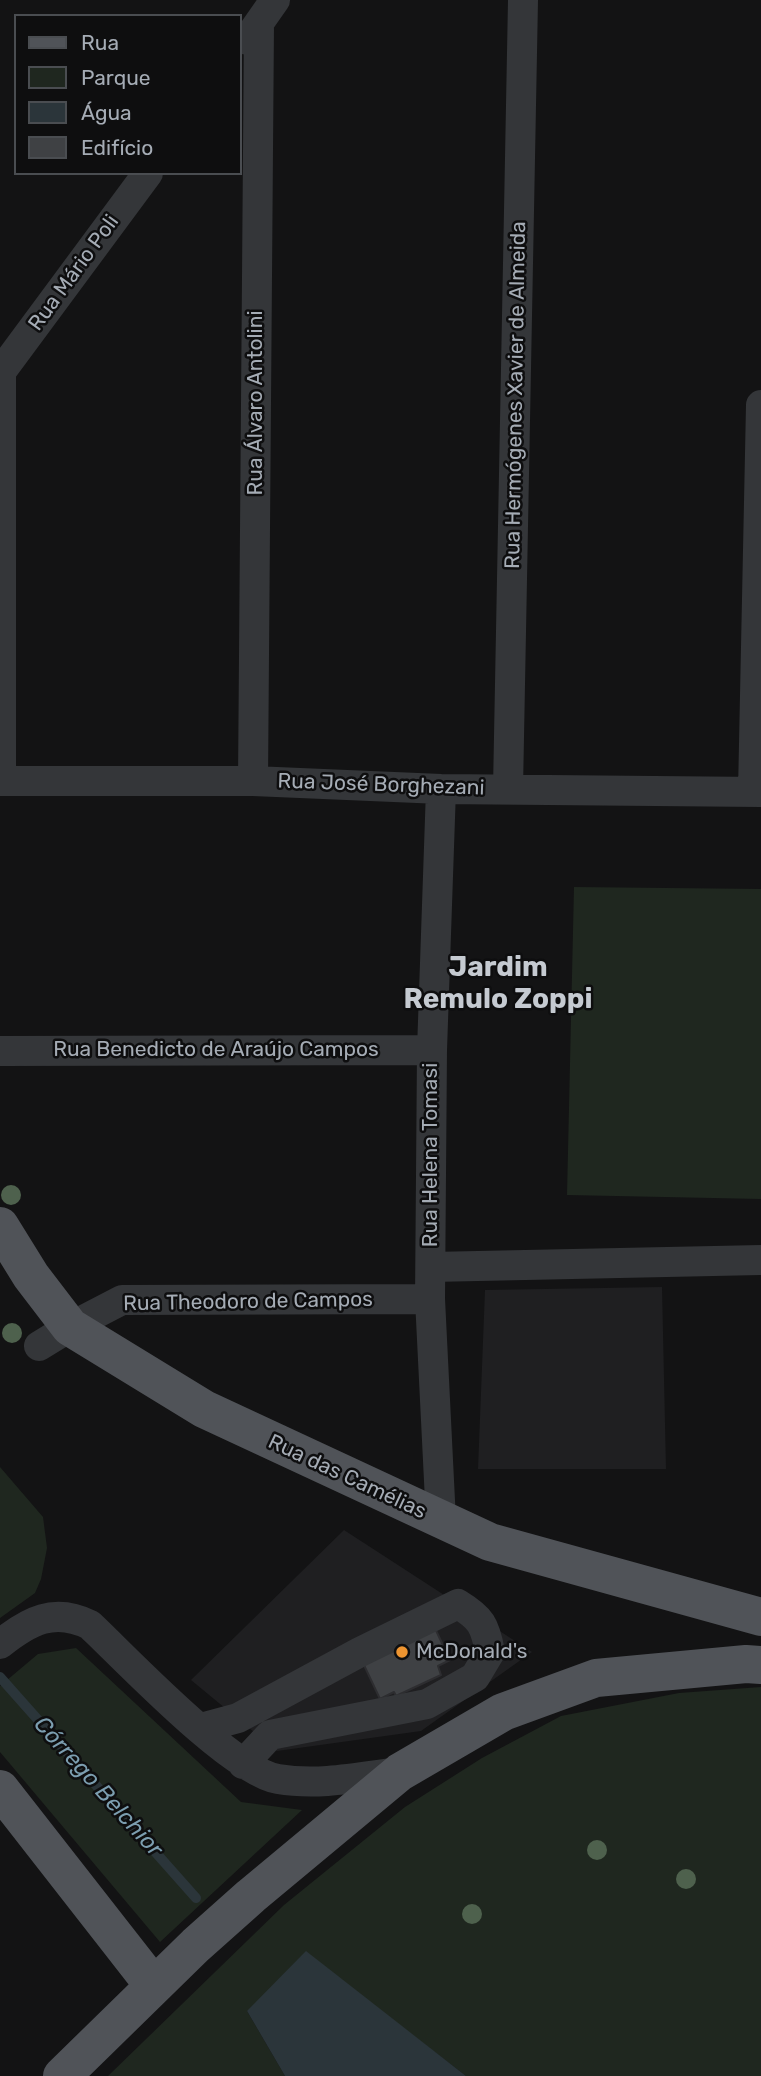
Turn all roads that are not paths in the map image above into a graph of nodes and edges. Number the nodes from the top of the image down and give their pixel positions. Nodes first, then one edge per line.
1 (523, 0) edge
2 (267, 12) edge
3 (242, 46) edge
4 (147, 175) edge
5 (1, 372) edge
6 (761, 405) edge
7 (1, 781) edge
8 (253, 781) junction
9 (441, 789) junction
10 (509, 789) junction
11 (757, 792) edge
12 (432, 1050) junction
13 (0, 1051) edge
14 (0, 1226) edge
15 (761, 1260) edge
16 (431, 1267) junction
17 (430, 1300) junction
18 (54, 1336) junction
19 (441, 1521) junction
20 (761, 1618) edge
21 (6, 1639) edge
22 (761, 1665) edge
23 (201, 1728) junction
24 (243, 1763) junction
25 (400, 1772) junction
26 (7, 1804) edge
27 (154, 1986) junction
28 (62, 2076) edge

1 - 10 street, Rua Hermógenes Xavier de Almeida
2 - 3 street
2 - 8 street, Rua Álvaro Antolini
4 - 5 street, Rua Mário Poli
5 - 7 street
6 - 11 street
7 - 8 street, Rua José Borghezani
8 - 9 street, Rua José Borghezani
9 - 10 street, Rua José Borghezani
9 - 12 street, Rua Helena Tomasi
10 - 11 street, Rua José Borghezani
12 - 13 street, Rua Benedicto de Araújo Campos
12 - 16 street, Rua Helena Tomasi
14 - 18 main road, Rua das Camélias
15 - 16 street
16 - 17 street, Rua Helena Tomasi
17 - 18 street, Rua Theodoro de Campos
17 - 19 street, Rua Helena Tomasi
18 - 19 main road, Rua das Camélias
19 - 20 main road, Rua das Camélias
21 - 23 street
22 - 25 main road
23 - 24 street
23 - 24 street
24 - 25 street
25 - 27 main road
26 - 27 main road
27 - 28 main road

